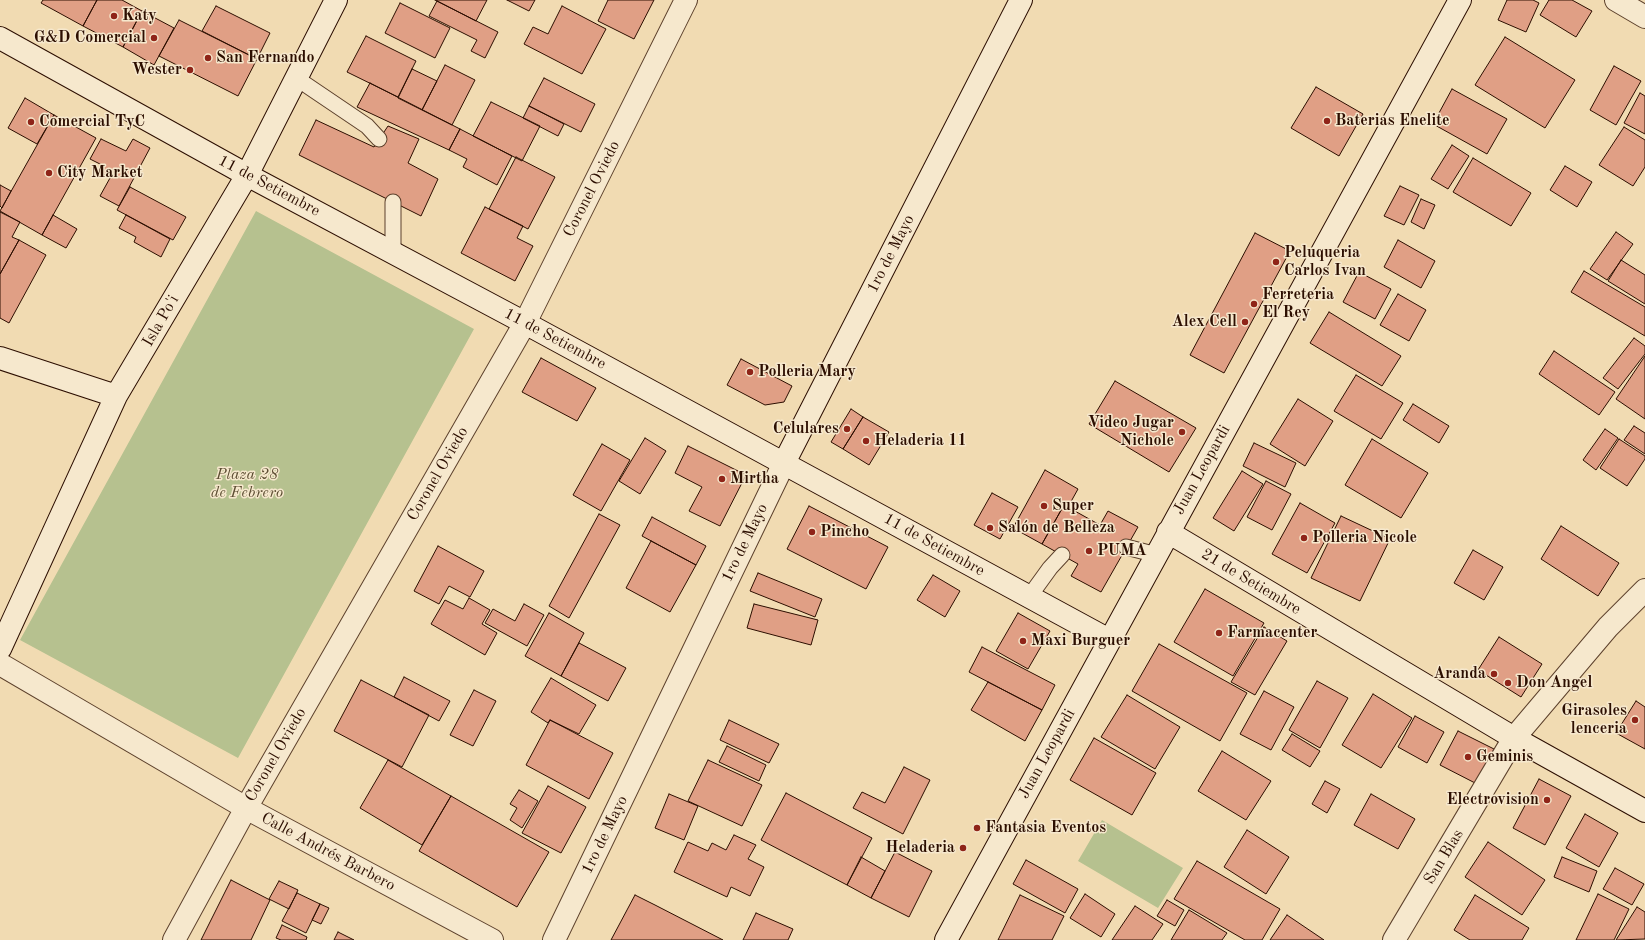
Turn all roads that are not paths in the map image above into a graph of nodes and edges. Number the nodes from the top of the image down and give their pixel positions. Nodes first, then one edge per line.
1 (336, 0) edge
2 (686, 0) edge
3 (1021, 0) edge
4 (1459, 0) edge
5 (1616, 0) edge
6 (1645, 17) edge
7 (0, 38) edge
8 (296, 78) junction
9 (379, 139) dead end
10 (246, 175) junction
11 (393, 202) dead end
12 (393, 252) junction
13 (525, 322) junction
14 (0, 358) edge
15 (116, 396) junction
16 (784, 463) junction
17 (1168, 532) junction
18 (1126, 547) dead end
19 (1062, 555) dead end
20 (1157, 555) junction
21 (1645, 590) edge
22 (1029, 596) junction
23 (1109, 640) junction
24 (0, 649) edge
25 (0, 664) edge
26 (1514, 738) junction
27 (246, 808) junction
28 (1645, 811) edge
29 (174, 940) edge
30 (492, 940) edge
31 (554, 940) edge
32 (946, 940) edge
33 (1394, 940) edge

1 - 8 street, Isla Po'i
2 - 13 street, Coronel Oviedo
3 - 16 street, 1ro de Mayo
4 - 17 street, Juan Leopardi
5 - 6 street
7 - 10 street, 11 de Setiembre
8 - 9 lane
8 - 10 street, Isla Po'i
10 - 12 street, 11 de Setiembre
10 - 15 street, Isla Po'i
11 - 12 lane
12 - 13 street, 11 de Setiembre
13 - 16 street, 11 de Setiembre
13 - 27 street, Coronel Oviedo
14 - 15 street
15 - 24 street, Isla Po'i
16 - 22 street, 11 de Setiembre
16 - 31 street, 1ro de Mayo
17 - 20 street, Juan Leopardi
17 - 26 street, 21 de Setiembre
18 - 20 lane
19 - 22 lane
20 - 23 street, Juan Leopardi
21 - 26 street, San Blas
22 - 23 street, 11 de Setiembre
23 - 32 street, Juan Leopardi
25 - 27 street, Calle Andrés Barbero
26 - 28 street, 21 de Setiembre
26 - 33 street, San Blas
27 - 29 street, Coronel Oviedo
27 - 30 street, Calle Andrés Barbero

